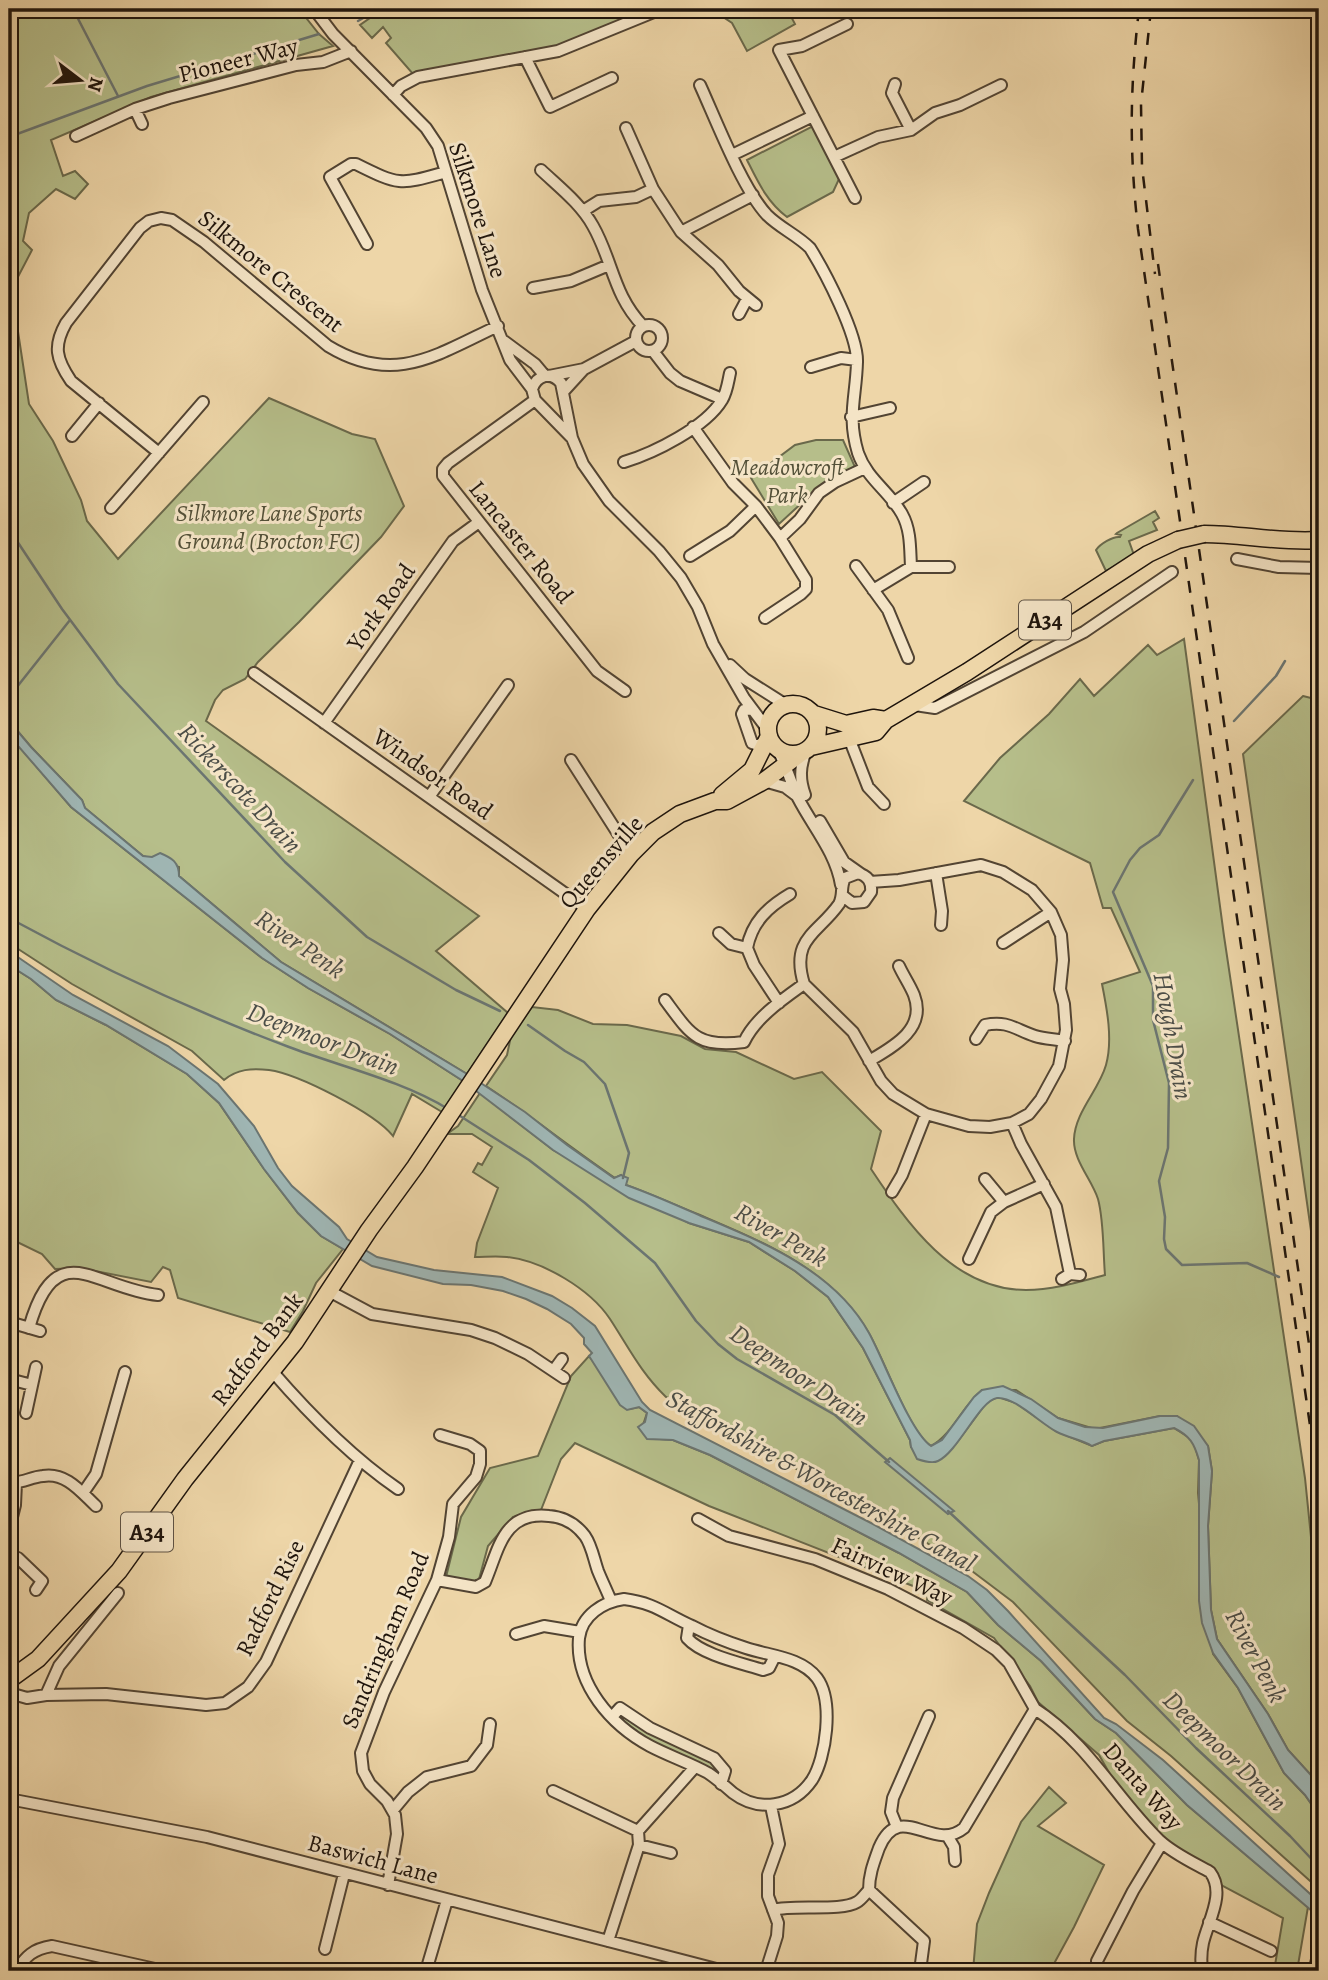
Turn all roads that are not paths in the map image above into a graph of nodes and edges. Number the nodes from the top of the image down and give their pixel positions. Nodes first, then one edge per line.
1 (314, 9) edge
2 (661, 9) edge
3 (848, 24) dead end
4 (351, 51) junction
5 (525, 57) junction
6 (611, 78) dead end
7 (1001, 85) dead end
8 (716, 90) dead end
9 (889, 90) dead end
10 (393, 95) junction
11 (135, 109) junction
12 (813, 116) junction
13 (142, 124) dead end
14 (626, 128) dead end
15 (911, 130) junction
16 (76, 136) dead end
17 (732, 155) junction
18 (834, 157) junction
19 (541, 170) dead end
20 (446, 172) junction
21 (653, 189) junction
22 (754, 195) junction
23 (855, 198) dead end
24 (583, 211) junction
25 (681, 232) junction
26 (367, 244) dead end
27 (609, 265) junction
28 (533, 288) dead end
29 (739, 314) dead end
30 (498, 326) junction
31 (643, 326) junction
32 (504, 341) junction
33 (636, 341) junction
34 (653, 351) junction
35 (857, 360) junction
36 (811, 367) dead end
37 (584, 369) junction
38 (730, 373) dead end
39 (547, 376) junction
40 (563, 395) junction
41 (537, 398) junction
42 (722, 399) junction
43 (203, 402) dead end
44 (99, 403) junction
45 (851, 417) junction
46 (888, 422) dead end
47 (693, 427) junction
48 (72, 436) dead end
49 (572, 438) junction
50 (159, 453) junction
51 (624, 462) dead end
52 (865, 468) junction
53 (924, 482) dead end
54 (893, 503) junction
55 (756, 506) junction
56 (111, 508) dead end
57 (479, 522) junction
58 (780, 538) junction
59 (1319, 540) edge
60 (939, 553) dead end
61 (690, 556) dead end
62 (1237, 559) dead end
63 (911, 567) junction
64 (1319, 568) edge
65 (862, 569) dead end
66 (1172, 572) dead end
67 (873, 590) junction
68 (765, 618) dead end
69 (908, 658) dead end
70 (723, 659) junction
71 (254, 674) dead end
72 (508, 685) dead end
73 (625, 691) dead end
74 (786, 705) junction
75 (915, 705) junction
76 (752, 709) junction
77 (814, 714) junction
78 (886, 720) junction
79 (324, 723) junction
80 (849, 738) junction
81 (770, 739) junction
82 (806, 750) junction
83 (571, 760) dead end
84 (785, 763) junction
85 (764, 781) junction
86 (797, 796) junction
87 (429, 797) junction
88 (715, 801) junction
89 (884, 804) dead end
90 (631, 854) junction
91 (936, 873) junction
92 (861, 874) junction
93 (874, 886) junction
94 (790, 894) dead end
95 (841, 895) junction
96 (587, 909) junction
97 (1051, 912) junction
98 (941, 925) dead end
99 (719, 933) dead end
100 (1003, 943) dead end
101 (747, 948) junction
102 (899, 966) dead end
103 (804, 984) junction
104 (665, 1000) dead end
105 (779, 1003) junction
106 (511, 1021) joint
107 (976, 1039) dead end
108 (1065, 1041) junction
109 (869, 1061) junction
110 (926, 1114) junction
111 (1013, 1123) junction
112 (985, 1179) dead end
113 (1044, 1184) junction
114 (892, 1192) dead end
115 (1004, 1202) junction
116 (969, 1260) dead end
117 (1071, 1276) dead end
118 (328, 1291) junction
119 (151, 1296) dead end
120 (9, 1322) edge
121 (562, 1359) dead end
122 (36, 1367) dead end
123 (554, 1370) junction
124 (272, 1371) junction
125 (125, 1372) dead end
126 (564, 1378) dead end
127 (9, 1379) edge
128 (32, 1385) junction
129 (26, 1413) dead end
130 (440, 1435) dead end
131 (360, 1460) junction
132 (12, 1482) edge
133 (398, 1489) dead end
134 (83, 1493) junction
135 (96, 1506) dead end
136 (698, 1519) dead end
137 (9, 1530) edge
138 (9, 1556) edge
139 (437, 1580) junction
140 (36, 1590) dead end
141 (118, 1593) dead end
142 (611, 1601) junction
143 (580, 1632) junction
144 (516, 1634) dead end
145 (10, 1688) edge
146 (46, 1695) junction
147 (1035, 1709) junction
148 (929, 1716) dead end
149 (612, 1717) junction
150 (490, 1724) dead end
151 (695, 1767) junction
152 (721, 1784) junction
153 (553, 1791) dead end
154 (9, 1799) edge
155 (771, 1805) junction
156 (393, 1810) junction
157 (897, 1827) junction
158 (638, 1831) junction
159 (948, 1837) junction
160 (1162, 1843) junction
161 (639, 1845) junction
162 (671, 1853) dead end
163 (955, 1861) dead end
164 (344, 1874) junction
165 (388, 1885) junction
166 (869, 1890) junction
167 (447, 1900) junction
168 (773, 1910) junction
169 (1209, 1922) junction
170 (608, 1941) junction
171 (325, 1949) dead end
172 (1271, 1951) dead end
173 (1103, 1958) dead end
174 (673, 1966) edge
175 (16, 1971) edge
176 (164, 1971) edge
177 (426, 1971) edge
178 (724, 1971) edge
179 (766, 1971) edge
180 (920, 1971) edge
181 (1202, 1971) edge

1 - 4 street, Silkmore Lane
2 - 5 street
3 - 12 street
4 - 10 street, Silkmore Lane
4 - 11 street, Pioneer Way
5 - 6 street
5 - 10 street
7 - 15 street
8 - 17 street
9 - 15 street
10 - 20 street, Silkmore Lane
11 - 13 street
11 - 16 street, Pioneer Way
12 - 17 street
12 - 18 street
14 - 21 street
15 - 18 street
17 - 22 street
18 - 23 street
19 - 24 street
20 - 26 street
20 - 30 street, Silkmore Lane
21 - 24 street
21 - 25 street
22 - 25 street
22 - 35 street
24 - 27 street
25 - 29 street
27 - 28 street
27 - 31 street
30 - 32 street, Silkmore Lane
30 - 44 street, Silkmore Crescent
31 - 33 street
31 - 34 street
32 - 39 street, Silkmore Lane
32 - 41 street, Silkmore Lane
33 - 34 street
33 - 37 street
34 - 42 street
35 - 36 street
35 - 45 street
37 - 39 street
37 - 40 street
38 - 42 street
39 - 40 street, Silkmore Lane
39 - 41 street
40 - 41 street
40 - 49 street, Silkmore Lane
41 - 49 street, Silkmore Lane
41 - 57 street, Lancaster Road
42 - 47 street
43 - 50 street
44 - 48 street
44 - 50 street, Silkmore Crescent
45 - 46 street
45 - 52 street
47 - 51 street
47 - 55 street
49 - 70 street, Silkmore Lane
50 - 56 street
52 - 54 street
52 - 58 street
53 - 54 street
54 - 63 street
55 - 58 street
55 - 61 street
57 - 73 street, Lancaster Road
57 - 79 street, York Road
58 - 68 street
59 - 75 highway, A34, bridge
60 - 63 street
62 - 64 street
63 - 67 street
65 - 67 street
66 - 75 street
67 - 69 street
70 - 74 street, Silkmore Lane
70 - 76 street, Silkmore Lane
71 - 79 street, Windsor Road
72 - 87 street
74 - 77 highway
74 - 81 highway
75 - 78 highway, A34
76 - 81 street, Silkmore Lane
76 - 81 street
77 - 78 highway, A34
77 - 82 highway
78 - 80 highway, A34
79 - 87 street, Windsor Road
80 - 82 highway, A34
80 - 89 street
81 - 82 highway
81 - 84 street
81 - 88 highway, A34
82 - 84 highway, A34
82 - 92 street
83 - 90 street
84 - 85 highway, A34
84 - 86 street
85 - 86 street
85 - 88 highway, Queensville / A34
86 - 95 street
87 - 96 street, Windsor Road
88 - 90 highway, Queensville / A34
90 - 96 highway, Queensville / A34
91 - 93 street
91 - 97 street
91 - 98 street
92 - 93 street
92 - 95 street
93 - 95 street
94 - 101 street
95 - 103 street
96 - 106 highway, Queensville / A34
97 - 100 street
97 - 108 street
99 - 101 street
101 - 105 street
102 - 109 street
103 - 105 street
103 - 109 street
104 - 105 street
106 - 118 highway, Radford Bank / A34
107 - 108 street
108 - 111 street
109 - 110 street
110 - 111 street
110 - 114 street
111 - 113 street
112 - 115 street
113 - 115 street
113 - 117 street
115 - 116 street
118 - 123 street
118 - 124 highway, Radford Bank / A34
119 - 120 street
121 - 123 street
122 - 128 street
123 - 126 street
124 - 131 street
124 - 145 highway, Radford Bank / A34
125 - 134 street
127 - 128 street
128 - 129 street
130 - 139 street, Sandringham Road
131 - 133 street
131 - 146 street, Radford Rise
132 - 134 street
132 - 137 street
134 - 135 street
136 - 147 street, Fairview Way
138 - 140 street
139 - 142 street
139 - 156 street, Sandringham Road
141 - 146 street
142 - 143 street
142 - 155 street
143 - 144 street
143 - 149 street
145 - 146 street, Radford Rise
147 - 159 street
147 - 160 street, Danta Way
148 - 157 street
149 - 151 street
149 - 152 street
150 - 156 street
151 - 152 street
151 - 158 street
152 - 155 street
153 - 158 street
154 - 164 street, Baswich Lane
155 - 168 street
156 - 165 street
157 - 159 street
157 - 166 street
158 - 161 street
159 - 163 street
160 - 169 street, Danta Way
160 - 173 street
161 - 162 street
161 - 170 street
164 - 165 street, Baswich Lane
164 - 171 street
165 - 167 street, Baswich Lane
166 - 168 street
166 - 180 street
167 - 170 street, Baswich Lane
167 - 177 street
168 - 179 street
169 - 172 street
169 - 181 street, Danta Way
170 - 174 street, Baswich Lane
174 - 178 street, Baswich Lane
175 - 176 street

